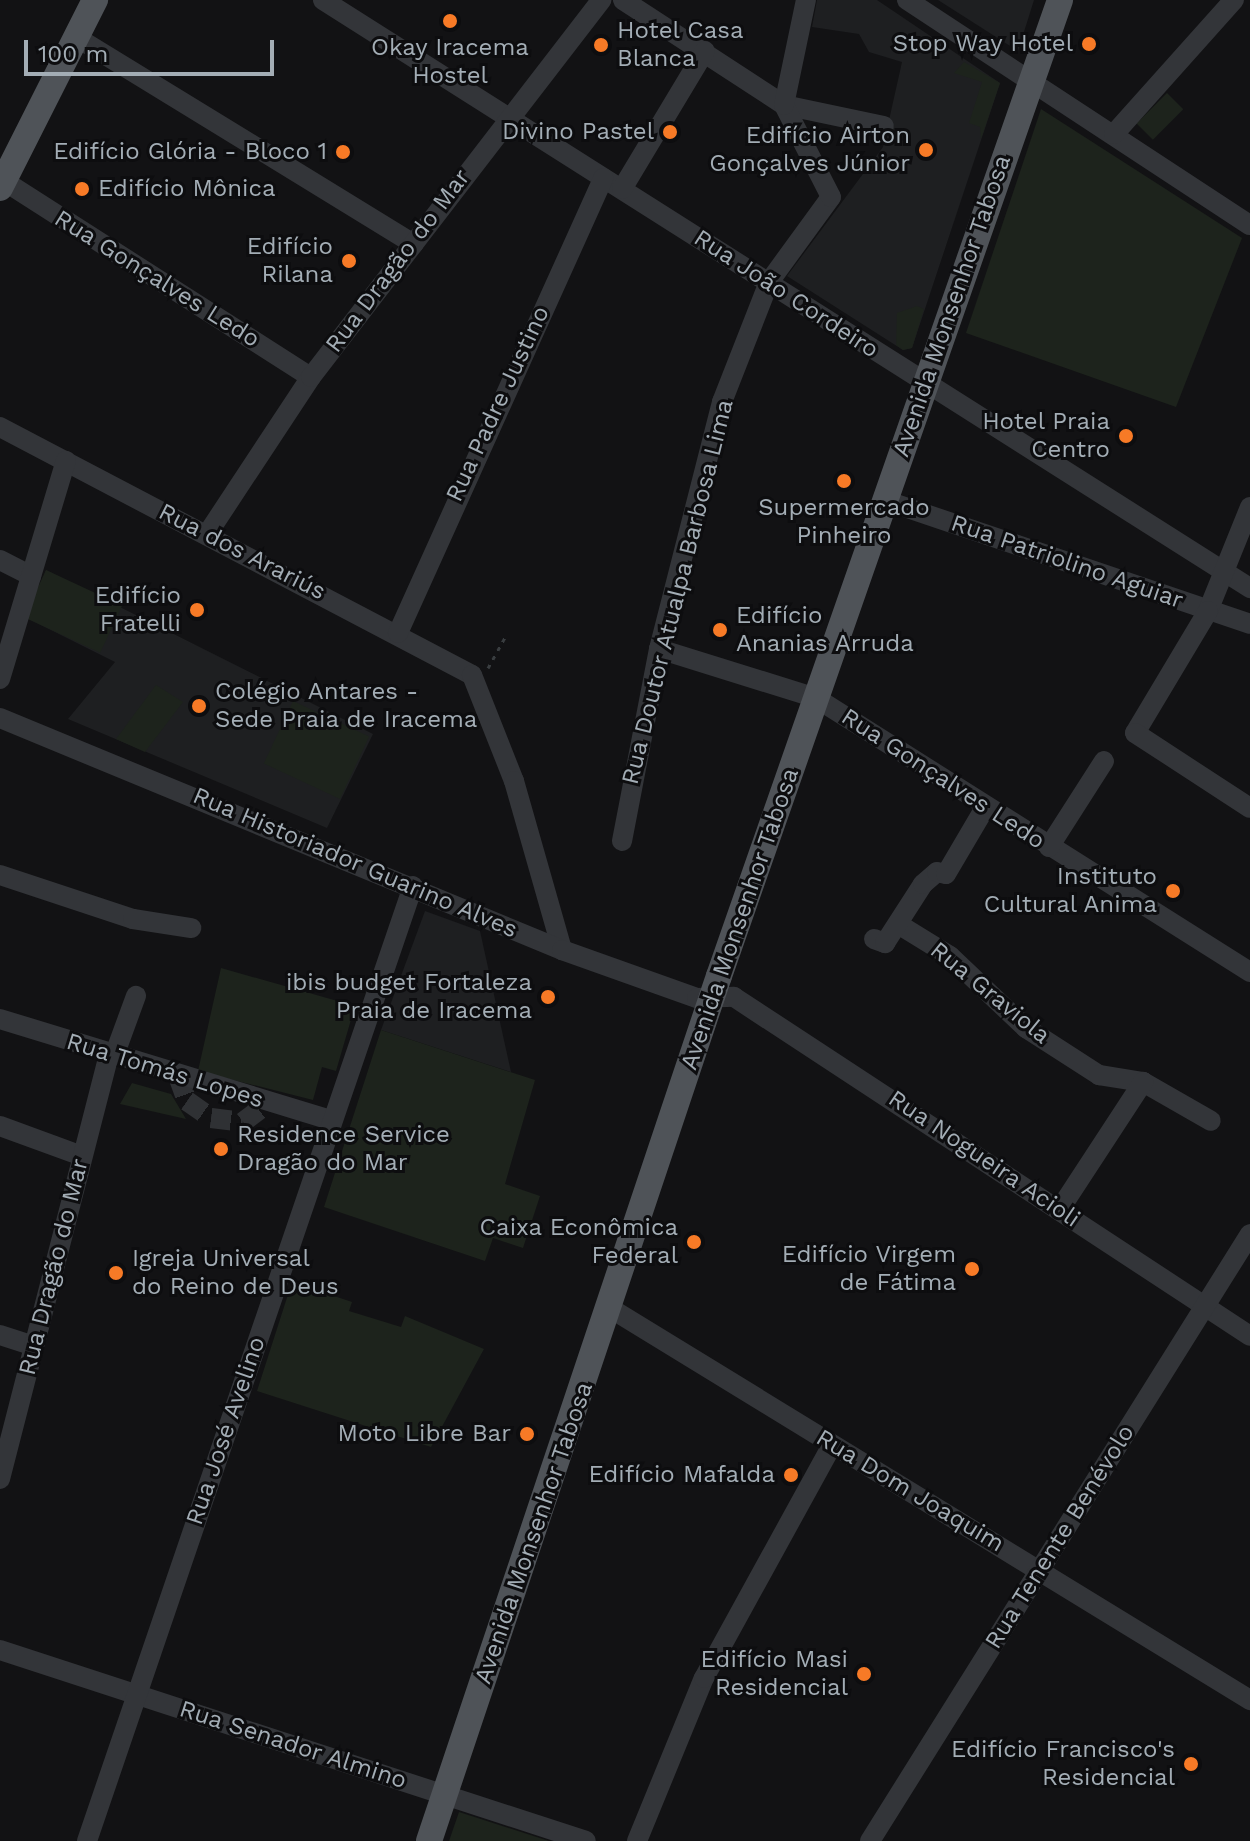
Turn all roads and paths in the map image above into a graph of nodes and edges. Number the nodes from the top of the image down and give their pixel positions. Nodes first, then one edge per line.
1 (95, 0) edge
2 (323, 0) edge
3 (601, 0) edge
4 (623, 0) edge
5 (806, 0) edge
6 (907, 0) edge
7 (1060, 0) edge
8 (1234, 0) edge
9 (76, 37) junction
10 (705, 51) junction
11 (1031, 80) junction
12 (784, 105) junction
13 (505, 119) junction
14 (884, 126) dead end
15 (1114, 134) junction
16 (603, 178) junction
17 (2, 185) edge
18 (622, 189) junction
19 (1250, 225) edge
20 (414, 244) junction
21 (769, 282) junction
22 (311, 377) junction
23 (924, 383) junction
24 (0, 427) edge
25 (66, 461) junction
26 (884, 500) junction
27 (1250, 507) edge
28 (208, 533) junction
29 (1243, 543) edge
30 (0, 560) edge
31 (1224, 571) junction
32 (31, 576) junction
33 (1250, 588) edge
34 (1208, 611) junction
35 (1250, 624) edge
36 (398, 633) junction
37 (507, 634) dead end
38 (659, 649) junction
39 (0, 679) edge
40 (478, 685) junction
41 (816, 698) junction
42 (0, 718) edge
43 (1104, 761) dead end
44 (986, 806) junction
45 (1250, 808) edge
46 (622, 841) dead end
47 (1049, 847) junction
48 (0, 875) edge
49 (413, 886) junction
50 (898, 924) junction
51 (191, 928) dead end
52 (874, 939) dead end
53 (562, 950) junction
54 (1250, 972) edge
55 (136, 996) dead end
56 (712, 998) junction
57 (0, 1019) edge
58 (112, 1055) junction
59 (1143, 1082) junction
60 (331, 1120) junction
61 (1211, 1121) dead end
62 (0, 1126) edge
63 (82, 1156) junction
64 (1060, 1209) junction
65 (1250, 1234) edge
66 (1204, 1307) junction
67 (610, 1308) junction
68 (0, 1335) edge
69 (1250, 1336) edge
70 (33, 1346) junction
71 (832, 1445) junction
72 (0, 1479) edge
73 (1039, 1569) junction
74 (0, 1650) edge
75 (138, 1694) junction
76 (1250, 1700) edge
77 (445, 1795) junction
78 (878, 1838) edge
79 (87, 1841) edge
80 (429, 1841) edge
81 (586, 1841) edge
82 (637, 1841) edge

1 - 9 main road
2 - 13 street, Rua João Cordeiro
3 - 13 street, Rua Dragão do Mar
4 - 10 street
5 - 12 street
6 - 11 street
7 - 11 main road, Avenida Monsenhor Tabosa
8 - 15 street
9 - 17 main road
9 - 20 street
10 - 12 street
10 - 18 street
11 - 15 street
11 - 23 main road, Avenida Monsenhor Tabosa
12 - 14 street
12 - 21 street, Rua Doutor Atualpa Barbosa Lima
13 - 16 street, Rua João Cordeiro
13 - 20 street, Rua Dragão do Mar
15 - 19 street
16 - 18 street, Rua João Cordeiro
16 - 36 street, Rua Padre Justino
17 - 22 street, Rua Gonçalves Ledo
18 - 21 street, Rua João Cordeiro
20 - 22 street, Rua Dragão do Mar
21 - 23 street, Rua João Cordeiro
21 - 38 street, Rua Doutor Atualpa Barbosa Lima
22 - 28 street, Rua Dragão do Mar
23 - 26 main road, Avenida Monsenhor Tabosa
23 - 31 street, Rua João Cordeiro
24 - 25 street, Rua dos Arariús
25 - 28 street, Rua dos Arariús
25 - 32 street
26 - 34 street, Rua Patriolino Aguiar
26 - 41 main road, Avenida Monsenhor Tabosa
27 - 29 street
28 - 36 street, Rua dos Arariús
29 - 31 street
30 - 32 street
31 - 33 street, Rua João Cordeiro
31 - 34 street
32 - 39 street
34 - 35 street, Rua Patriolino Aguiar
34 - 45 street
36 - 40 street, Rua dos Arariús
37 - 40 path
38 - 41 street, Rua Gonçalves Ledo
38 - 46 street, Rua Doutor Atualpa Barbosa Lima
40 - 53 street
41 - 44 street, Rua Gonçalves Ledo
41 - 56 main road, Avenida Monsenhor Tabosa
42 - 49 street, Rua Historiador Guarino Alves
43 - 47 street
44 - 47 street, Rua Gonçalves Ledo
44 - 50 street
47 - 54 street, Rua Gonçalves Ledo
48 - 51 street
49 - 53 street, Rua Historiador Guarino Alves
49 - 60 street, Rua José Avelino
50 - 52 street
50 - 59 street, Rua Graviola
53 - 56 street, Rua Historiador Guarino Alves
55 - 58 street, Rua Dragão do Mar
56 - 64 street, Rua Nogueira Acioli
56 - 67 main road, Avenida Monsenhor Tabosa
57 - 58 street, Rua Tomás Lopes
58 - 60 street, Rua Tomás Lopes
58 - 63 street, Rua Dragão do Mar
59 - 61 street, Rua Graviola
59 - 64 street
60 - 75 street, Rua José Avelino
62 - 63 street
63 - 70 street, Rua Dragão do Mar
64 - 66 street, Rua Nogueira Acioli
65 - 66 street, Rua Tenente Benévolo
66 - 69 street, Rua Nogueira Acioli
66 - 73 street, Rua Tenente Benévolo
67 - 71 street, Rua Dom Joaquim
67 - 77 main road, Avenida Monsenhor Tabosa
68 - 70 street
70 - 72 street, Rua Dragão do Mar
71 - 73 street, Rua Dom Joaquim
71 - 82 street
73 - 76 street, Rua Dom Joaquim
73 - 78 street, Rua Tenente Benévolo
74 - 75 street, Rua Senador Almino
75 - 77 street, Rua Senador Almino
75 - 79 street, Rua José Avelino
77 - 80 main road, Avenida Monsenhor Tabosa
77 - 81 street, Rua Senador Almino

